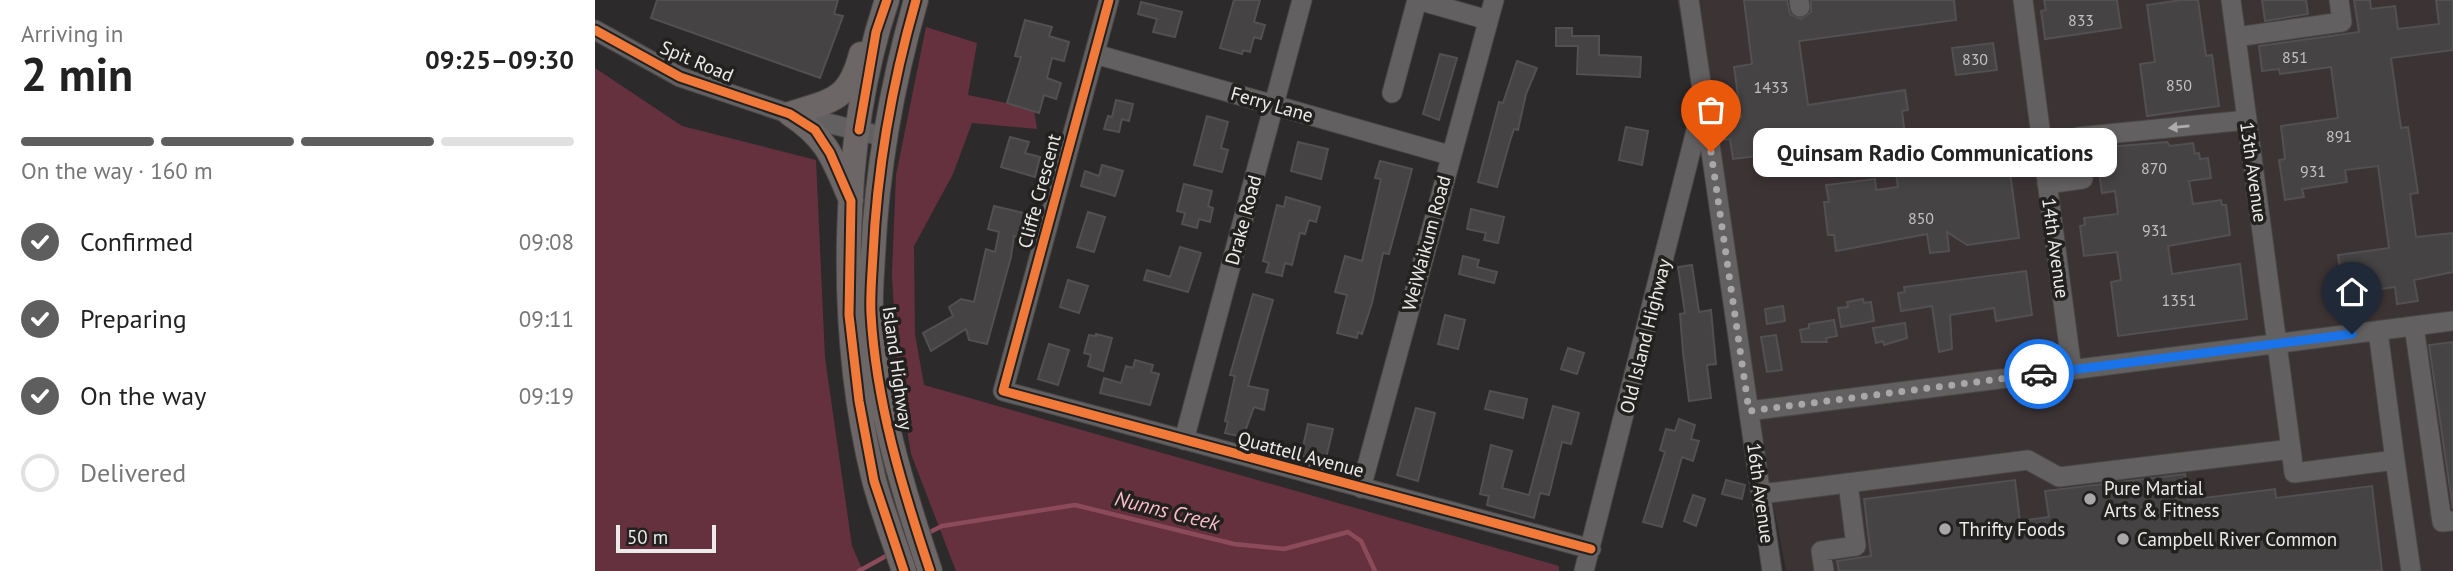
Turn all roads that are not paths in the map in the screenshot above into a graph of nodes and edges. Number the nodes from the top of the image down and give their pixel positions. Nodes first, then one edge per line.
1 (874, 0) edge
2 (887, 0) edge
3 (916, 0) edge
4 (1109, 0) edge
5 (1301, 0) edge
6 (1417, 0) edge
7 (1494, 0) edge
8 (1689, 0) edge
9 (2023, 0) edge
10 (2231, 0) edge
11 (2339, 0) edge
12 (1488, 20) junction
13 (595, 30) edge
14 (2236, 37) junction
15 (1095, 54) junction
16 (1392, 93) dead end
17 (1704, 100) junction
18 (1274, 105) junction
19 (790, 114) junction
20 (2247, 120) junction
21 (859, 130) junction
22 (885, 137) junction
23 (1449, 155) junction
24 (2047, 184) junction
25 (851, 201) junction
26 (2453, 321) edge
27 (2414, 326) junction
28 (2378, 331) junction
29 (2277, 344) junction
30 (2072, 370) junction
31 (1003, 391) joint
32 (1749, 411) junction
33 (1184, 440) junction
34 (2291, 449) junction
35 (2395, 460) junction
36 (1848, 483) junction
37 (1361, 488) junction
38 (1761, 494) junction
39 (2453, 521) edge
40 (1591, 549) junction
41 (904, 571) edge
42 (930, 571) edge
43 (1584, 571) edge
44 (1772, 571) edge
45 (1824, 571) edge
46 (2411, 571) edge

1 - 19 main road
2 - 21 main road, Island Highway
3 - 22 main road, Island Highway
4 - 15 street, Cliffe Crescent
5 - 18 street, Drake Road
6 - 12 street
6 - 16 street
7 - 12 street, WeiWaikum Road
8 - 17 street, 16th Avenue
9 - 24 street, 14th Avenue
10 - 14 street, 13th Avenue
11 - 14 street
12 - 23 street, WeiWaikum Road
13 - 19 street, Spit Road
14 - 20 street, 13th Avenue
15 - 18 street, Ferry Lane
15 - 31 street, Cliffe Crescent
17 - 32 street, 16th Avenue
17 - 40 street, Old Island Highway
18 - 23 street, Ferry Lane
18 - 33 street, Drake Road
19 - 21 street, Spit Road
19 - 25 main road
20 -> 24 street
20 - 29 street, 13th Avenue
21 - 22 street, Spit Road
21 - 25 main road, Island Highway
22 - 42 main road, Island Highway
23 - 37 street, WeiWaikum Road
24 - 30 street, 14th Avenue
25 - 41 main road, Island Highway
26 - 27 street
27 - 28 street
27 - 39 street
28 - 29 street
28 - 35 street
29 - 30 street
29 - 34 street, 13th Avenue
30 - 32 street
31 - 33 street, Quattell Avenue
32 - 38 street, 16th Avenue
33 - 37 street, Quattell Avenue
34 - 35 street
34 - 36 street
35 - 46 street
36 - 38 street
36 - 45 street
37 - 40 street, Quattell Avenue
38 - 44 street, 16th Avenue
40 - 43 street, Old Island Highway

